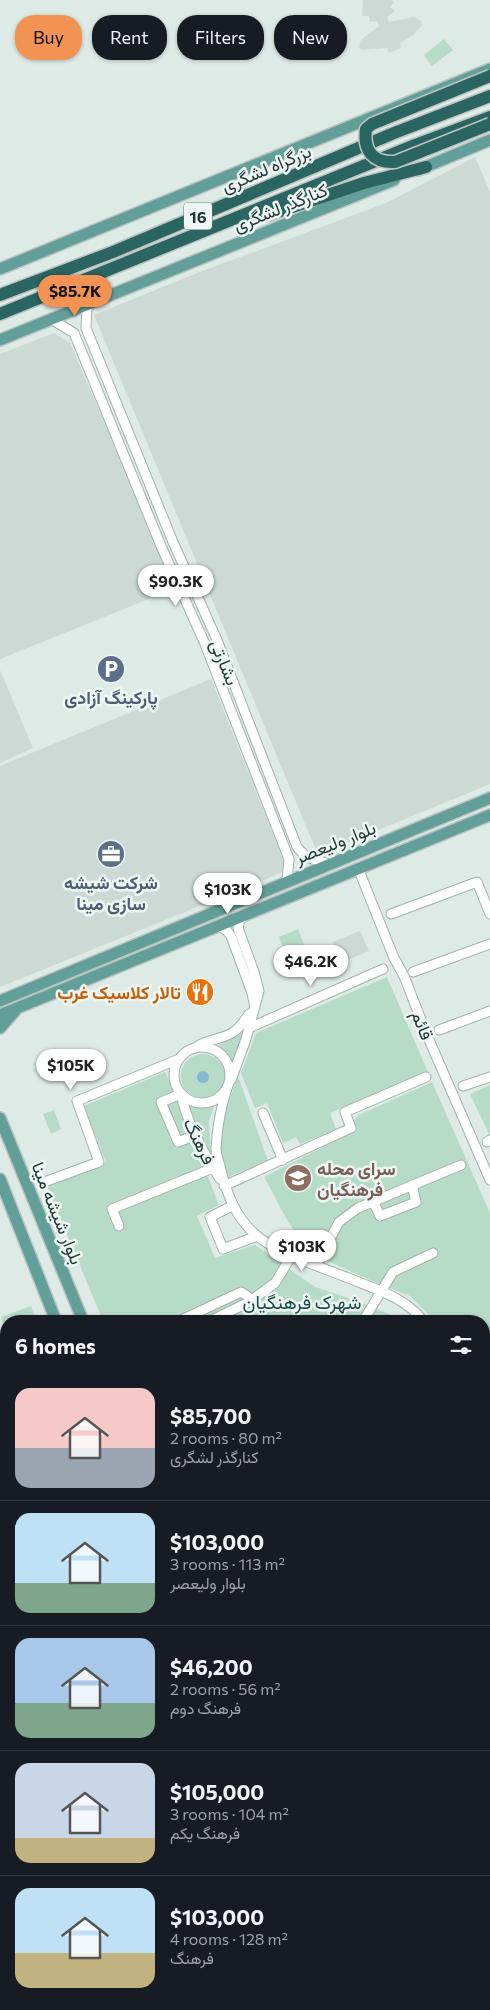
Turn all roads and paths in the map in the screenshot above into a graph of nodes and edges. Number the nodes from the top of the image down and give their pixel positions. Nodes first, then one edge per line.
1 (490, 69) edge
2 (490, 76) edge
3 (490, 96) edge
4 (490, 117) edge
5 (490, 124) edge
6 (490, 140) edge
7 (426, 167) junction
8 (225, 223) junction
9 (0, 269) edge
10 (49, 294) junction
11 (0, 295) edge
12 (88, 305) junction
13 (0, 314) edge
14 (52, 319) junction
15 (0, 323) edge
16 (86, 328) junction
17 (74, 333) junction
18 (0, 340) edge
19 (173, 542) junction
20 (161, 546) junction
21 (490, 798) edge
22 (490, 815) edge
23 (474, 821) junction
24 (490, 823) edge
25 (329, 864) junction
26 (358, 868) junction
27 (287, 881) junction
28 (486, 896) edge
29 (237, 902) junction
30 (253, 911) junction
31 (210, 914) junction
32 (391, 914) dead end
33 (490, 914) edge
34 (241, 916) junction
35 (214, 927) junction
36 (235, 935) junction
37 (490, 944) edge
38 (383, 969) dead end
39 (413, 972) dead end
40 (0, 1001) edge
41 (255, 1006) junction
42 (19, 1007) junction
43 (490, 1011) edge
44 (0, 1015) edge
45 (0, 1028) edge
46 (249, 1028) junction
47 (439, 1030) dead end
48 (192, 1049) junction
49 (179, 1059) junction
50 (426, 1077) dead end
51 (490, 1077) edge
52 (229, 1084) junction
53 (463, 1086) dead end
54 (181, 1094) junction
55 (263, 1113) dead end
56 (0, 1118) edge
57 (196, 1134) junction
58 (283, 1160) junction
59 (461, 1166) dead end
60 (213, 1168) junction
61 (0, 1179) edge
62 (490, 1180) edge
63 (47, 1181) dead end
64 (412, 1185) junction
65 (224, 1186) junction
66 (373, 1201) junction
67 (232, 1206) junction
68 (119, 1226) dead end
69 (257, 1236) junction
70 (433, 1253) dead end
71 (292, 1255) junction
72 (316, 1265) junction
73 (382, 1291) junction
74 (252, 1299) junction
75 (54, 1315) edge
76 (81, 1315) edge
77 (193, 1315) edge
78 (221, 1315) edge
79 (367, 1315) edge
80 (416, 1315) edge

1 - 9 main road
2 - 5 highway, bridge
3 - 11 highway, بزرگراه لشگری / 16
4 - 8 highway, بزرگراه لشگری / 16
6 - 7 main road, کنارگذر لشگری
7 - 8 highway
7 - 12 main road, کنارگذر لشگری
8 - 10 highway, بزرگراه لشگری / 16
10 - 13 highway, بزرگراه لشگری / 16
10 - 15 highway
12 - 14 main road, کنارگذر لشگری
12 - 16 street, بشارتی
14 - 17 street
14 - 18 main road, کنارگذر لشگری
16 - 17 street
16 - 19 street, بشارتی
17 - 20 street, بشارتی
19 - 20 street
19 - 25 street, بشارتی
20 - 27 street, بشارتی
21 - 25 main road, بلوار ولیعصر
22 - 23 main road, بلوار ولیعصر
23 - 24 street
23 - 26 main road, بلوار ولیعصر
25 - 27 main road, بلوار ولیعصر
26 - 30 main road, بلوار ولیعصر
26 - 62 street, قائم
27 - 29 main road, بلوار ولیعصر
28 - 32 street
28 - 33 street
29 - 31 main road, بلوار ولیعصر
29 - 34 main road
30 - 34 main road, بلوار ولیعصر
30 - 36 street
31 - 35 main road
31 - 40 main road, بلوار ولیعصر
34 - 35 main road, بلوار ولیعصر
35 - 36 street
35 - 42 main road, بلوار ولیعصر
36 - 41 street, فرهنگ
37 - 39 street
38 - 46 street
41 - 46 street, فرهنگ
41 - 48 street
42 - 44 main road, بلوار ولیعصر
42 - 45 main road
43 - 47 street
46 - 52 street, فرهنگ
48 - 49 street
48 - 52 street
49 - 54 street, فرهنگ
49 - 63 street
50 - 58 street
51 - 53 street
52 - 54 street, فرهنگ
52 - 65 street, فرهنگ
54 - 57 street, فرهنگ
54 - 57 street
55 - 58 street
56 - 76 main road, بلوار شیشه مینا
57 - 60 street, فرهنگ
58 - 65 street
59 - 64 street
60 - 65 street, فرهنگ
60 - 68 street
61 - 75 main road
64 - 66 street
64 - 66 street
65 - 67 street, فرهنگ
66 - 72 street
67 - 69 street, فرهنگ
67 - 69 street
69 - 71 street, فرهنگ
70 - 73 street
71 - 72 street, فرهنگ
71 - 74 street
72 - 73 street, فرهنگ
73 - 79 street
73 - 80 street, فرهنگ
74 - 77 street
74 - 78 street

